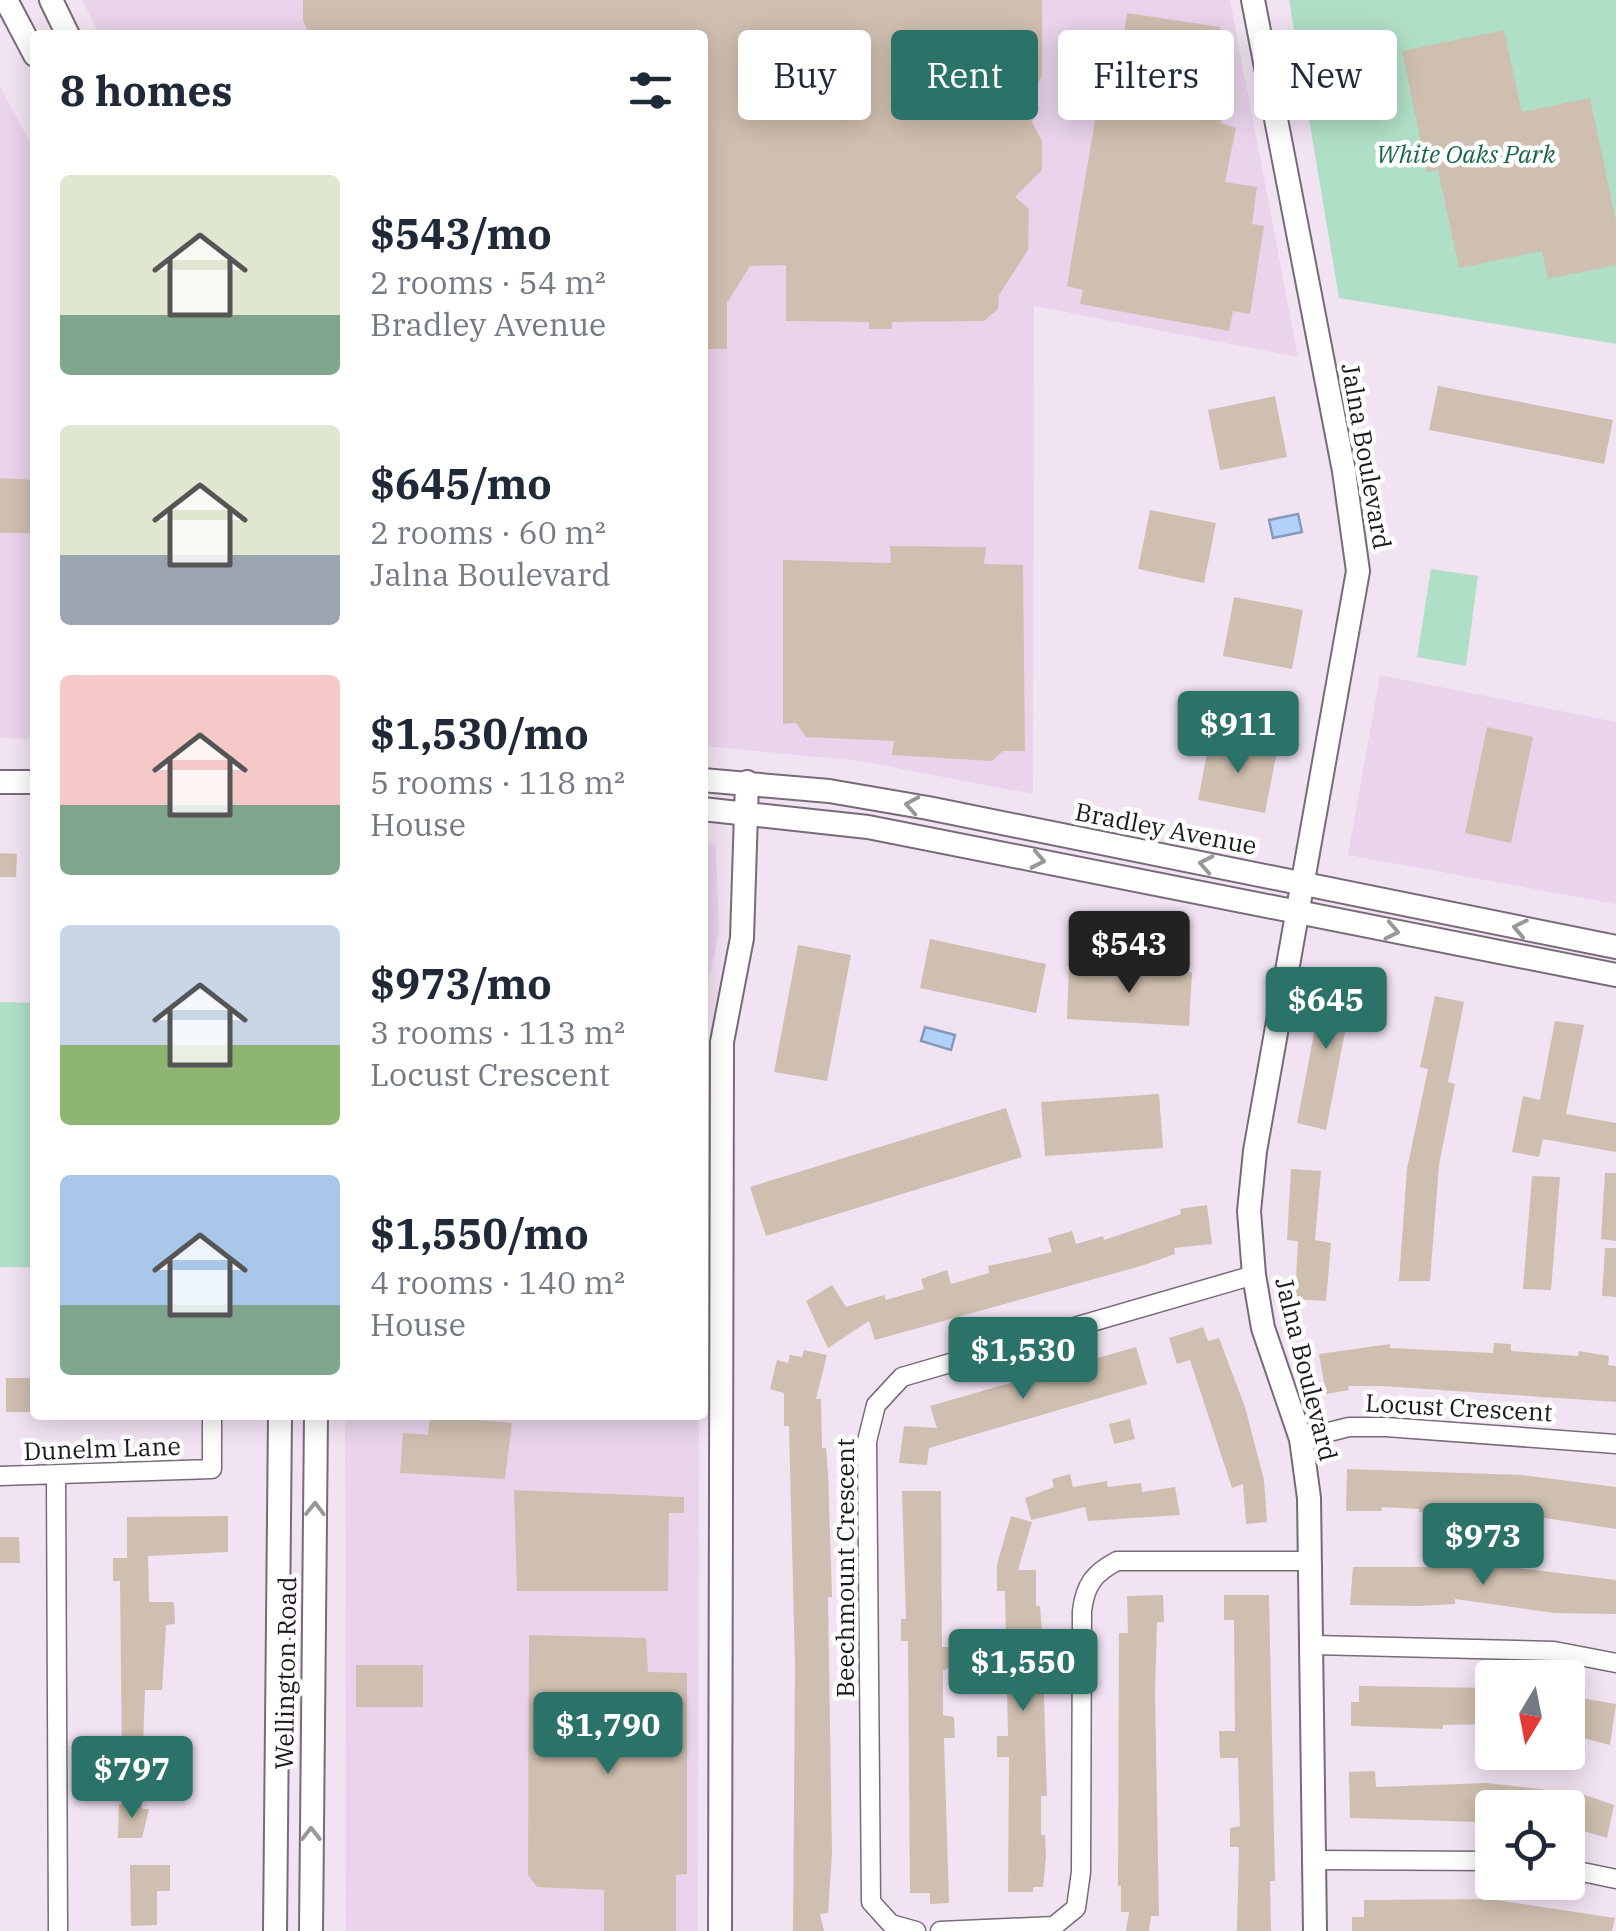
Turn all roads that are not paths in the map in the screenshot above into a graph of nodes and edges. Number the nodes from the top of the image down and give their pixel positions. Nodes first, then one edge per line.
1 (6, 0) edge
2 (51, 0) edge
3 (1253, 0) edge
4 (66, 30) edge
5 (30, 45) edge
6 (708, 780) edge
7 (0, 782) edge
8 (30, 782) edge
9 (747, 782) junction
10 (708, 809) edge
11 (743, 811) junction
12 (1302, 884) junction
13 (1296, 912) junction
14 (1616, 947) edge
15 (1616, 975) edge
16 (1254, 1275) junction
17 (212, 1420) edge
18 (280, 1420) edge
19 (316, 1420) edge
20 (1302, 1439) junction
21 (1616, 1444) edge
22 (0, 1476) edge
23 (56, 1476) junction
24 (1312, 1560) junction
25 (1314, 1645) junction
26 (1616, 1663) edge
27 (1314, 1860) junction
28 (1475, 1861) edge
29 (1585, 1873) edge
30 (1616, 1879) edge
31 (58, 1931) edge
32 (275, 1931) edge
33 (311, 1931) edge
34 (720, 1931) edge
35 (916, 1931) edge
36 (940, 1931) edge
37 (1315, 1931) edge

1 - 5 street
2 - 4 street
3 - 12 street, Jalna Boulevard
6 - 9 street, Bradley Avenue
7 - 8 street
9 - 11 street
12 -> 9 street, Bradley Avenue
10 - 11 street
11 -> 13 street
11 - 34 street
12 - 13 street, Jalna Boulevard
14 -> 12 street, Bradley Avenue
13 -> 15 street
13 - 16 street, Jalna Boulevard
16 - 20 street, Jalna Boulevard
16 - 35 street, Beechmount Crescent
17 - 23 street, Dunelm Lane
18 - 32 street, Wellington Road
33 -> 19 street, Wellington Road
20 - 21 street, Locust Crescent
20 - 24 street, Jalna Boulevard
22 - 23 street, Dunelm Lane
23 - 31 street
24 - 25 street, Jalna Boulevard
24 - 36 street
25 - 26 street
25 - 27 street, Jalna Boulevard
27 - 28 street
27 - 37 street, Jalna Boulevard
29 - 30 street

